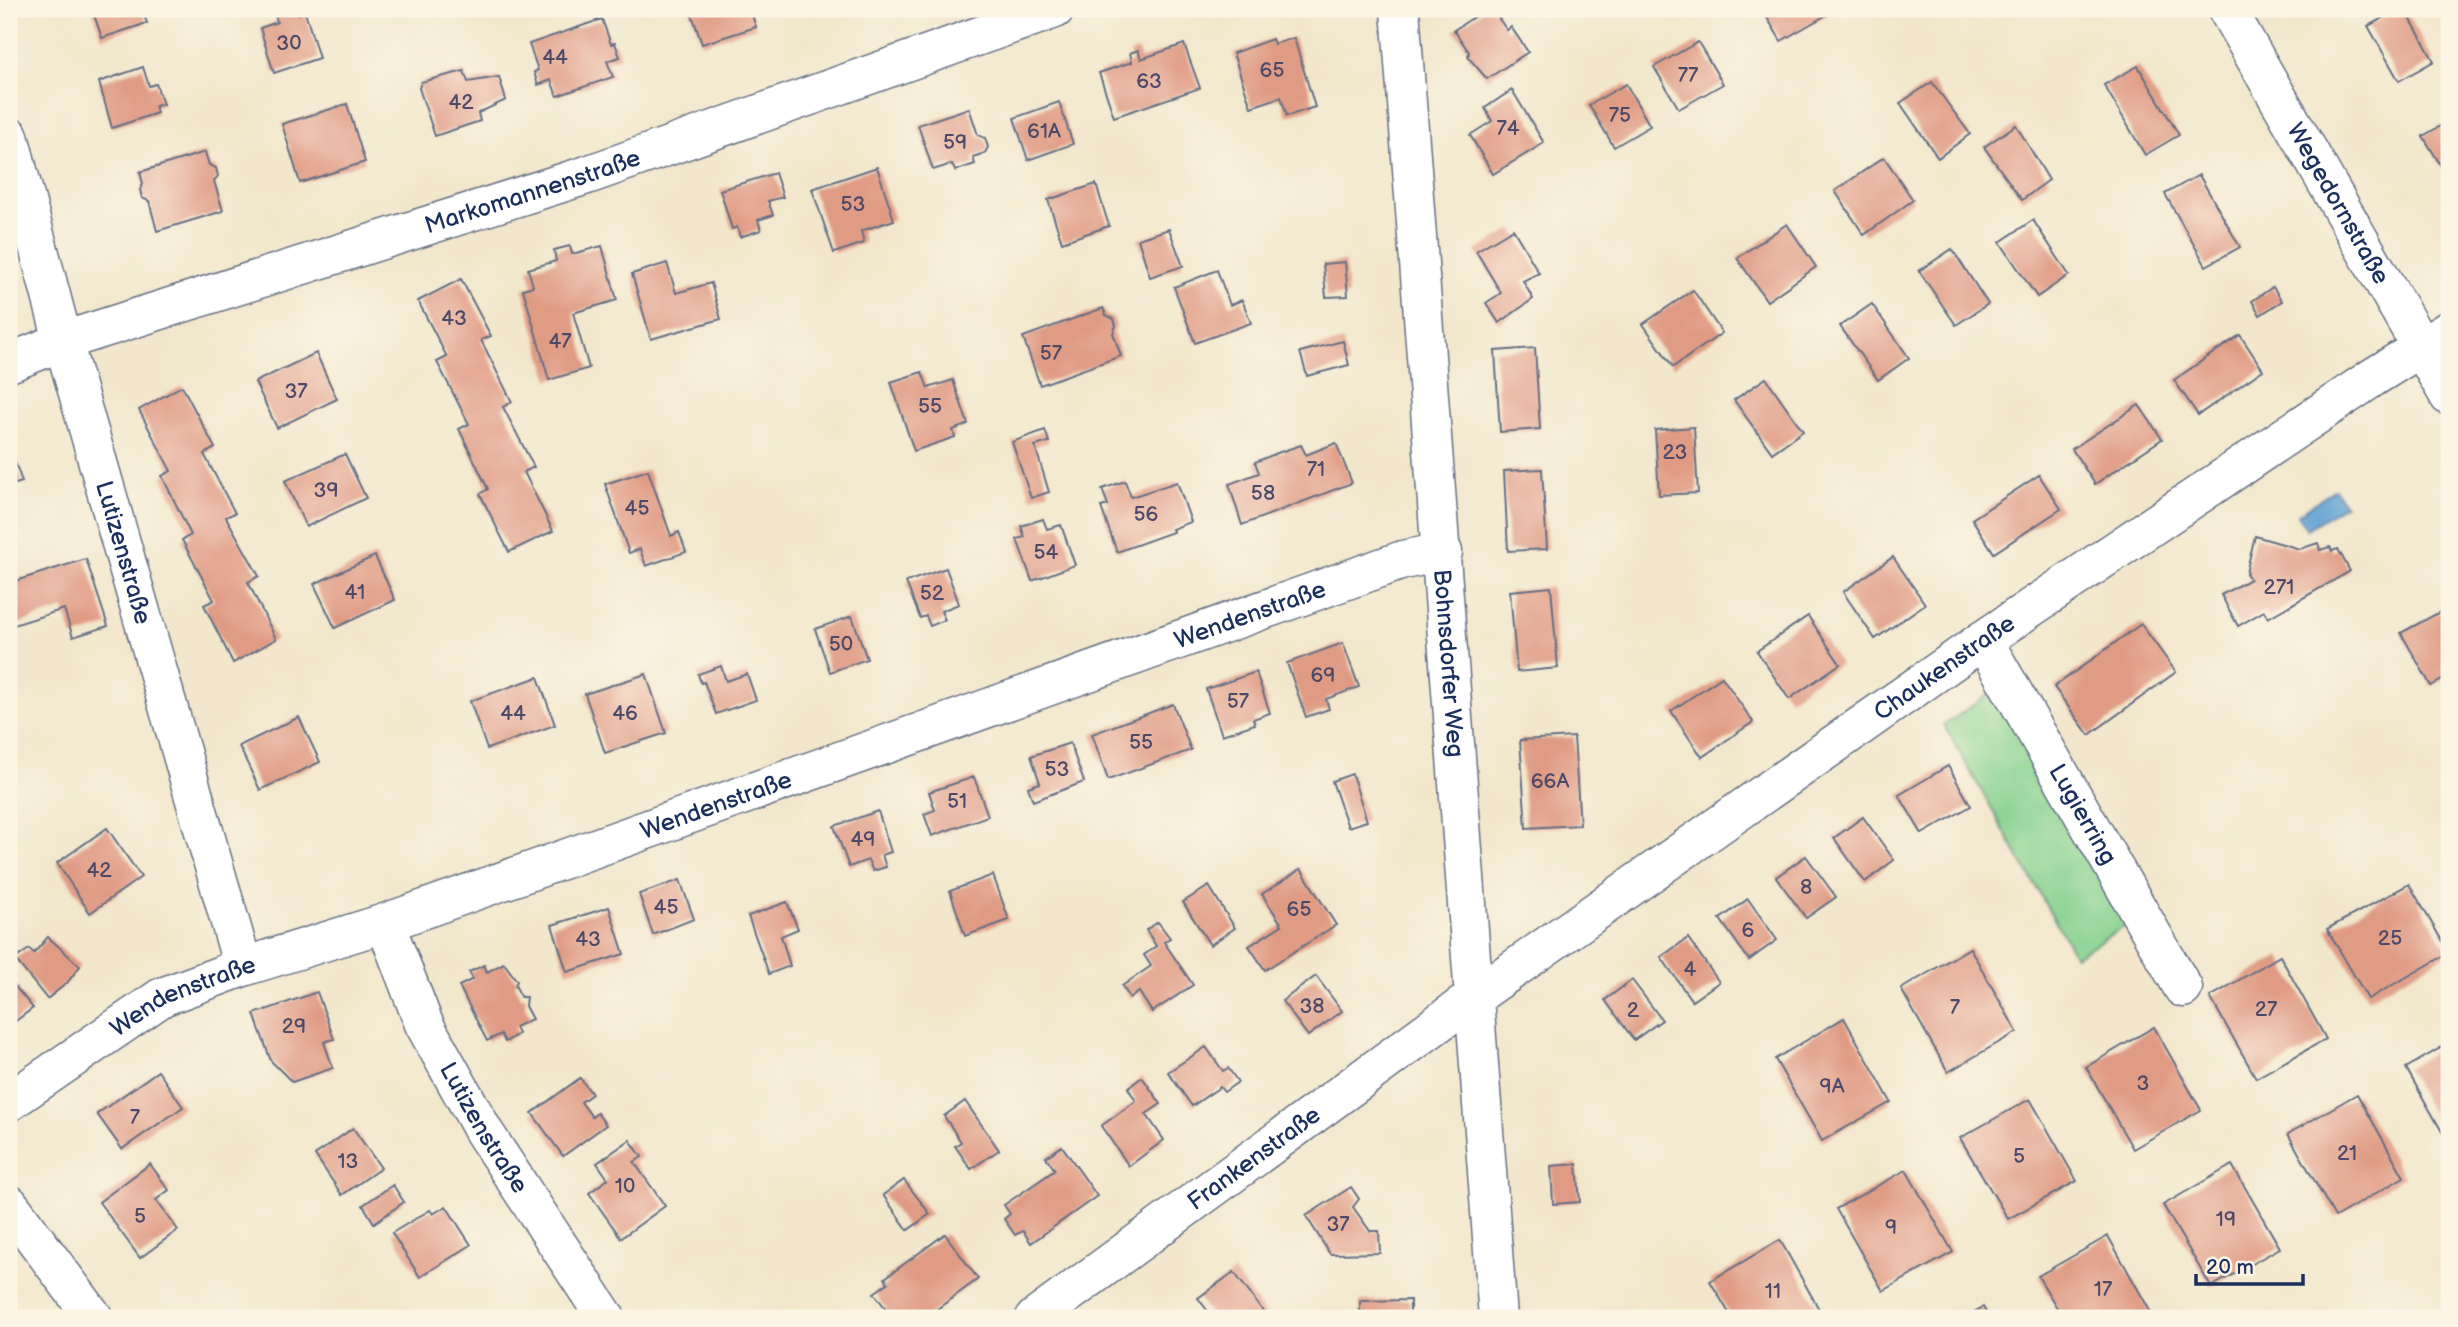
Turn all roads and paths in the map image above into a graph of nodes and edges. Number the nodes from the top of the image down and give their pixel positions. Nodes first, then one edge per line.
1 (1055, 9) edge
2 (1400, 9) edge
3 (2227, 9) edge
4 (9, 136) edge
5 (2436, 339) edge
6 (64, 341) junction
7 (9, 363) edge
8 (2449, 396) edge
9 (1443, 552) junction
10 (1983, 640) junction
11 (385, 923) junction
12 (243, 967) junction
13 (2183, 988) dead end
14 (1474, 997) junction
15 (9, 1102) edge
16 (9, 1204) edge
17 (598, 1316) edge
18 (94, 1318) edge
19 (1035, 1318) edge
20 (1498, 1318) edge

1 - 6 street, Markomannenstraße
2 - 9 street, Bohnsdorfer Weg
3 - 5 street, Wegedornstraße
4 - 6 street, Lutizenstraße
5 - 8 street, Wegedornstraße
5 - 10 street, Chaukenstraße
6 - 7 street, Markomannenstraße
6 - 12 street, Lutizenstraße
9 - 11 street, Wendenstraße
9 - 14 street, Bohnsdorfer Weg
10 - 13 street, Lugierring
10 - 14 street, Chaukenstraße
11 - 12 street, Wendenstraße
11 - 17 street, Lutizenstraße
12 - 15 street, Wendenstraße
14 - 19 street, Frankenstraße
14 - 20 street, Bohnsdorfer Weg
16 - 18 street

